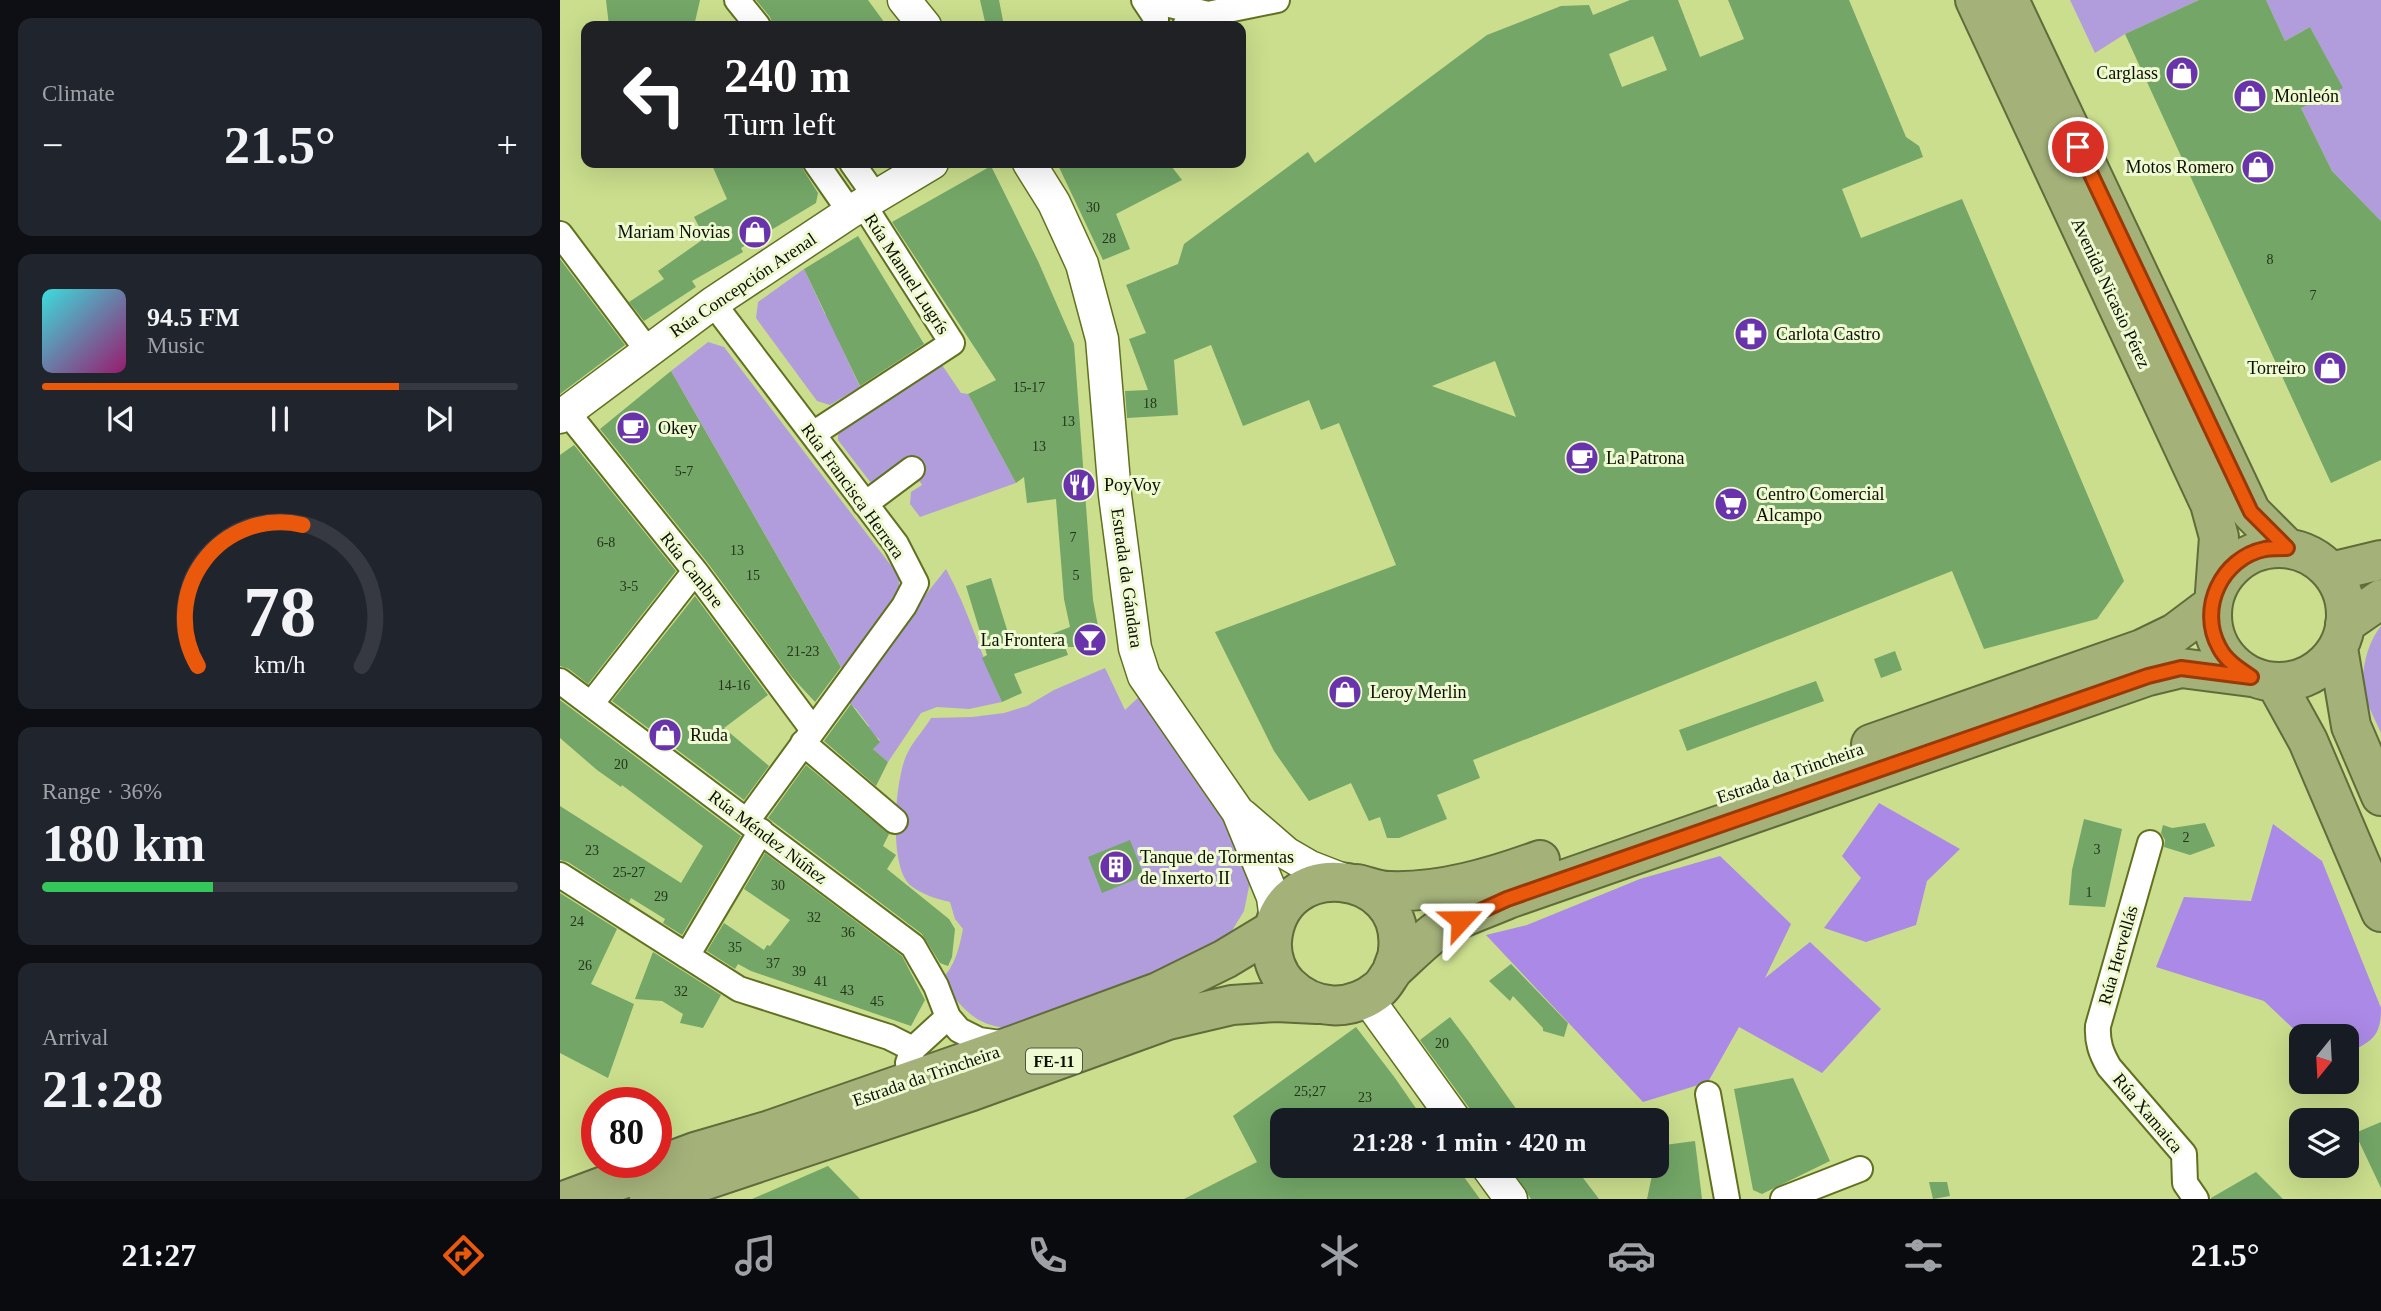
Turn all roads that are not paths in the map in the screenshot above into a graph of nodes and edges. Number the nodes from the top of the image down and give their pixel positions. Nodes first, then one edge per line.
1 (737, 0) edge
2 (904, 0) edge
3 (1147, 0) edge
4 (1277, 0) edge
5 (1975, 0) edge
6 (2009, 0) edge
7 (1208, 13) junction
8 (754, 21) edge
9 (921, 21) edge
10 (1156, 21) edge
11 (1194, 21) edge
12 (822, 168) edge
13 (853, 168) edge
14 (924, 168) edge
15 (1031, 168) edge
16 (863, 205) junction
17 (560, 234) edge
18 (713, 303) junction
19 (648, 351) junction
20 (563, 415) edge
21 (813, 434) junction
22 (912, 469) dead end
23 (865, 504) junction
24 (2287, 548) junction
25 (2381, 560) edge
26 (695, 572) junction
27 (2330, 572) junction
28 (2213, 599) junction
29 (2381, 599) edge
30 (2342, 636) junction
31 (2263, 680) junction
32 (560, 681) edge
33 (592, 704) junction
34 (808, 737) junction
35 (2381, 796) edge
36 (1238, 812) junction
37 (895, 821) dead end
38 (754, 826) junction
39 (2150, 843) dead end
40 (560, 875) edge
41 (1350, 882) junction
42 (2381, 912) edge
43 (1275, 925) junction
44 (687, 956) junction
45 (1380, 984) junction
46 (1317, 1004) junction
47 (948, 1017) junction
48 (1014, 1045) junction
49 (914, 1049) junction
50 (2109, 1067) joint
51 (896, 1086) junction
52 (1708, 1094) dead end
53 (1448, 1108) edge
54 (1860, 1169) dead end
55 (1496, 1178) edge
56 (569, 1199) edge
57 (649, 1199) edge
58 (1511, 1199) edge
59 (1727, 1199) edge
60 (1783, 1199) edge
61 (2196, 1199) edge

1 - 8 street
2 - 9 street
3 - 7 street
3 - 10 street
4 - 7 street
5 - 28 highway, Avenida Nicasio Pérez
6 - 24 highway, Avenida Nicasio Pérez
7 - 11 street
12 - 16 street
13 - 16 street
14 - 16 street, Rúa Concepción Arenal
15 - 36 street, Estrada da Gándara
16 - 18 street, Rúa Concepción Arenal
16 - 21 street, Rúa Manuel Lugrís
17 - 19 street
18 - 19 street, Rúa Concepción Arenal
18 - 21 street, Rúa Francisca Herrera
19 - 20 street, Rúa Concepción Arenal
20 - 26 street, Rúa Cambre
21 - 23 street, Rúa Francisca Herrera
22 - 23 street
23 - 34 street, Rúa Francisca Herrera
24 - 27 highway
24 - 28 highway
25 - 27 highway
26 - 33 street
26 - 34 street, Rúa Cambre
27 - 30 highway
28 - 31 highway
28 - 41 highway, Estrada da Trincheira / FE-11
29 - 30 highway
30 - 31 highway
30 - 35 highway
31 - 42 highway
31 - 45 highway, Estrada da Trincheira / FE-11
32 - 33 street, Rúa Méndez Núñez
33 - 38 street, Rúa Méndez Núñez
34 - 37 street, Rúa Cambre
34 - 38 street, Rúa Francisca Herrera
36 - 41 street
36 - 43 street
38 - 44 street, Rúa Francisca Herrera
38 - 47 street, Rúa Méndez Núñez
39 - 50 street, Rúa Hervellás
40 - 44 street
41 - 43 highway, FE-11
41 - 45 highway
43 - 46 highway
43 - 48 highway, Estrada da Trincheira / FE-11
44 - 49 street
45 - 46 highway, FE-11
45 - 53 street
46 - 57 highway, Estrada da Trincheira / FE-11
47 - 48 street
47 - 49 street
48 - 51 highway, Estrada da Trincheira / FE-11
49 - 51 street
50 - 61 street, Rúa Xamaica
51 - 56 highway, Estrada da Trincheira / FE-11
52 - 59 street
54 - 60 street
55 - 58 street

